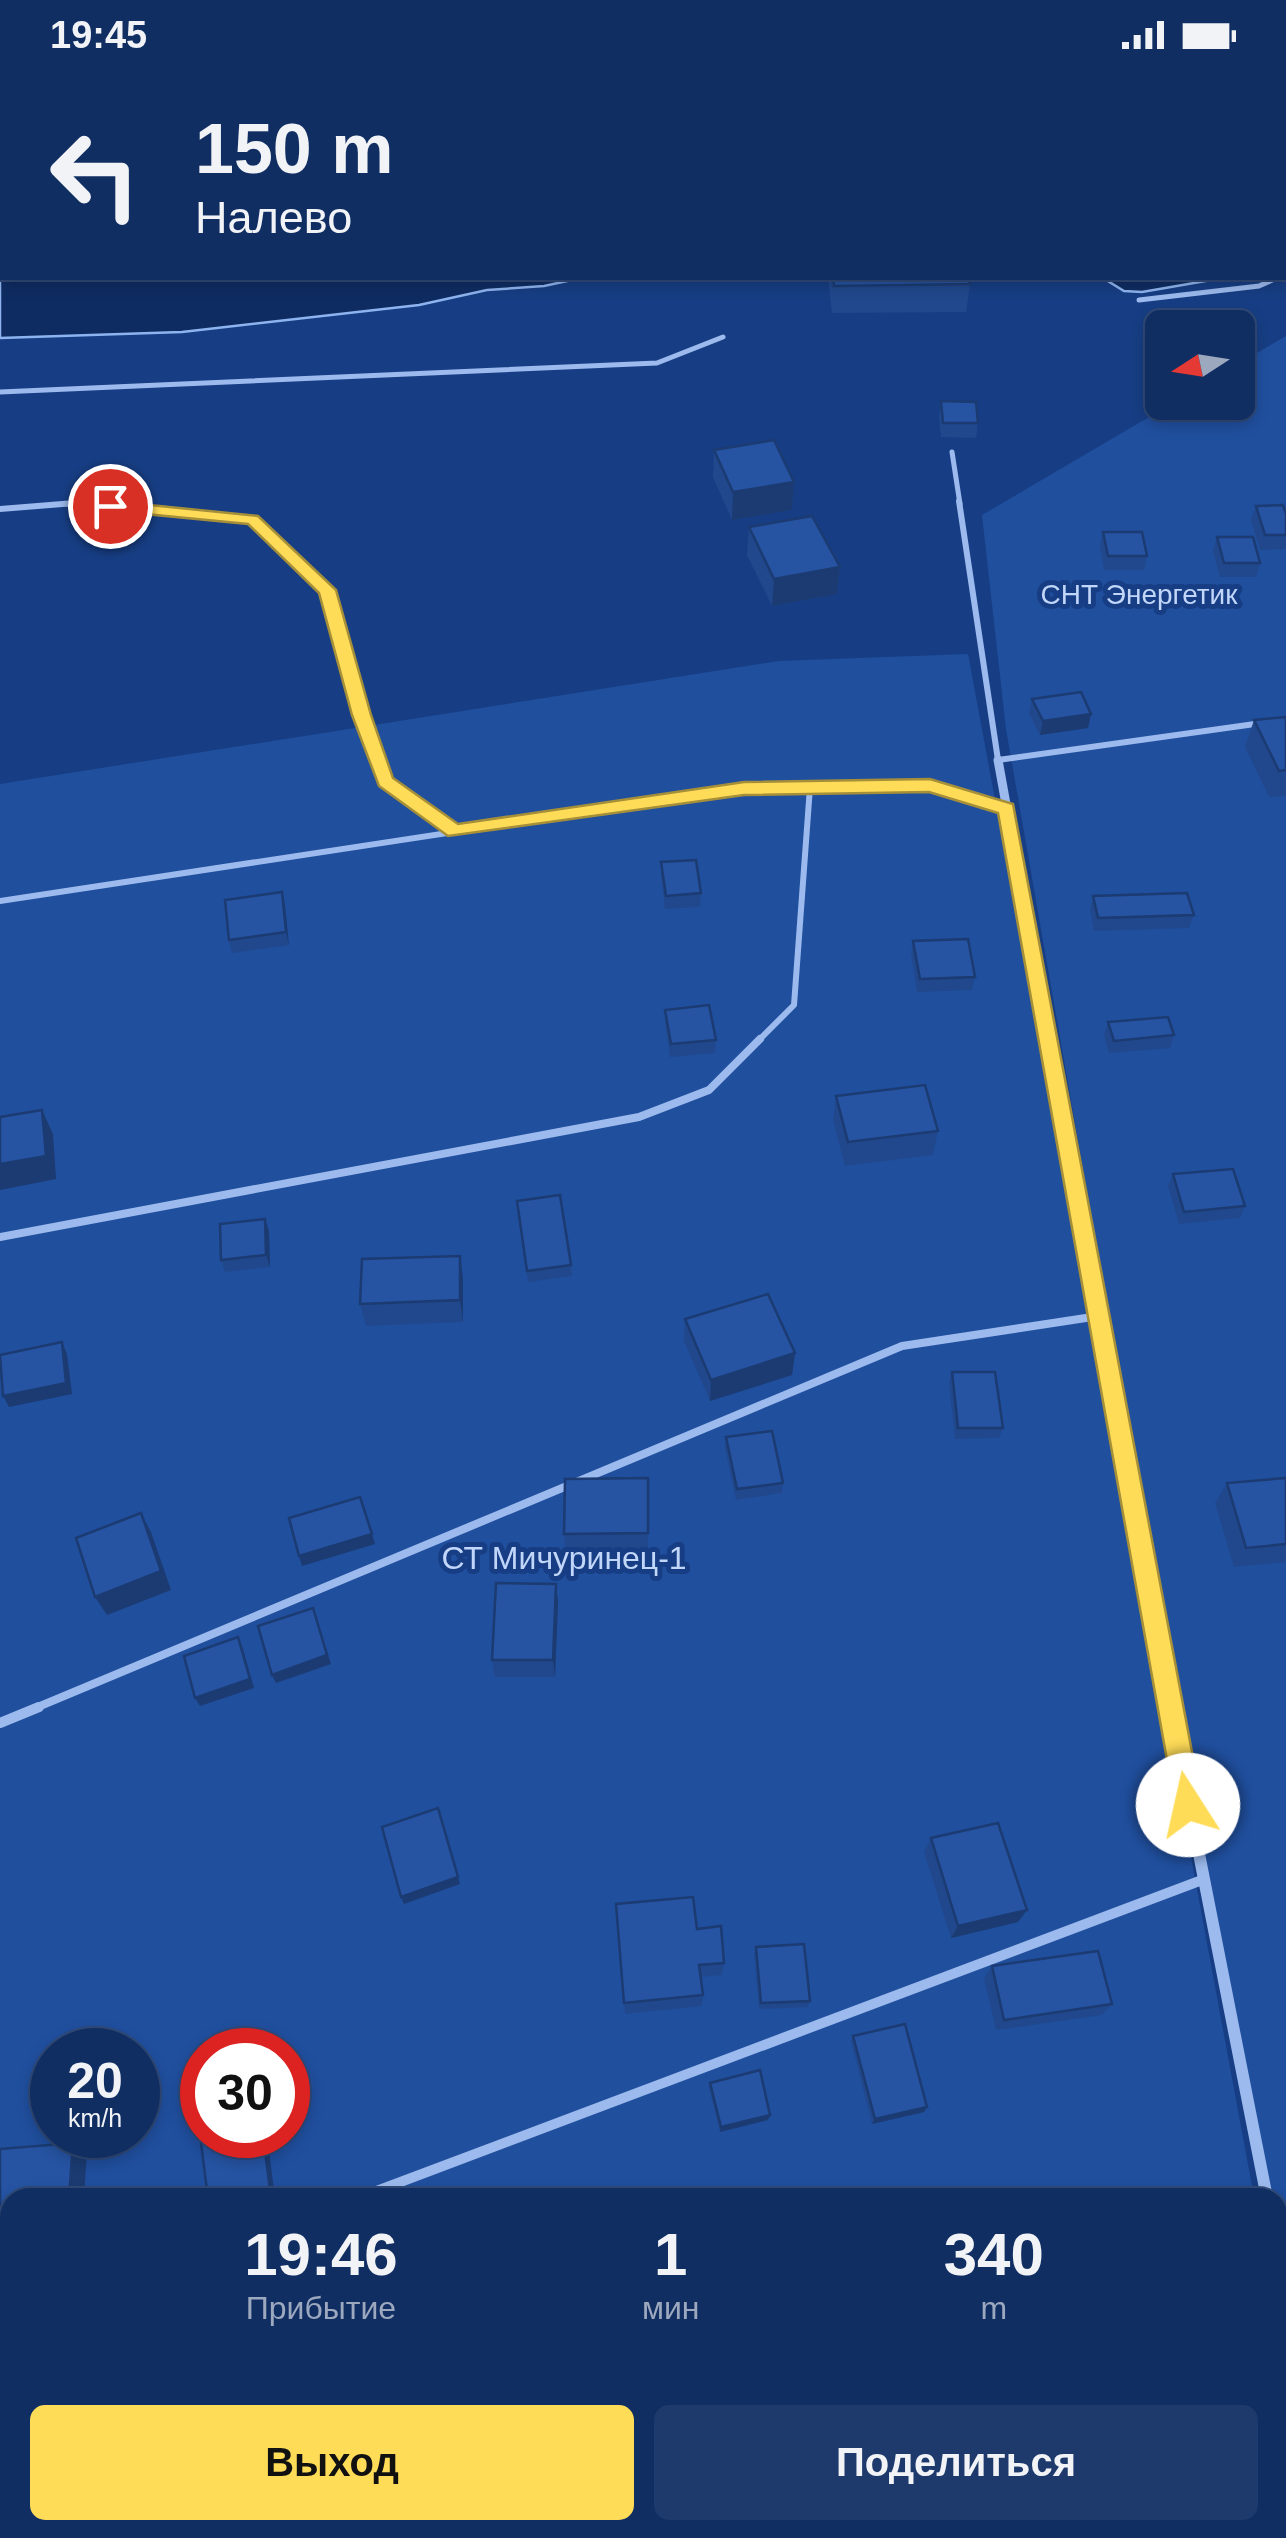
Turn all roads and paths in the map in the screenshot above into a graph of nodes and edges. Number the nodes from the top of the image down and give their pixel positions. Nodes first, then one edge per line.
1 (1272, 280) edge
2 (1138, 300) dead end
3 (723, 338) dead end
4 (0, 392) edge
5 (952, 452) dead end
6 (0, 509) edge
7 (1267, 722) edge
8 (998, 760) junction
9 (810, 787) junction
10 (1007, 809) junction
11 (455, 832) junction
12 (0, 901) edge
13 (0, 1236) edge
14 (1099, 1316) junction
15 (0, 1722) edge
16 (1202, 1880) junction
17 (385, 2188) edge
18 (1265, 2188) edge

1 - 2 lane
3 - 4 lane
5 - 8 lane
6 - 11 lane
7 - 8 lane
8 - 10 street
9 - 10 lane
9 - 11 lane
9 - 13 lane
10 - 14 street
11 - 12 lane
14 - 15 lane
14 - 16 street
16 - 17 lane
16 - 18 street

